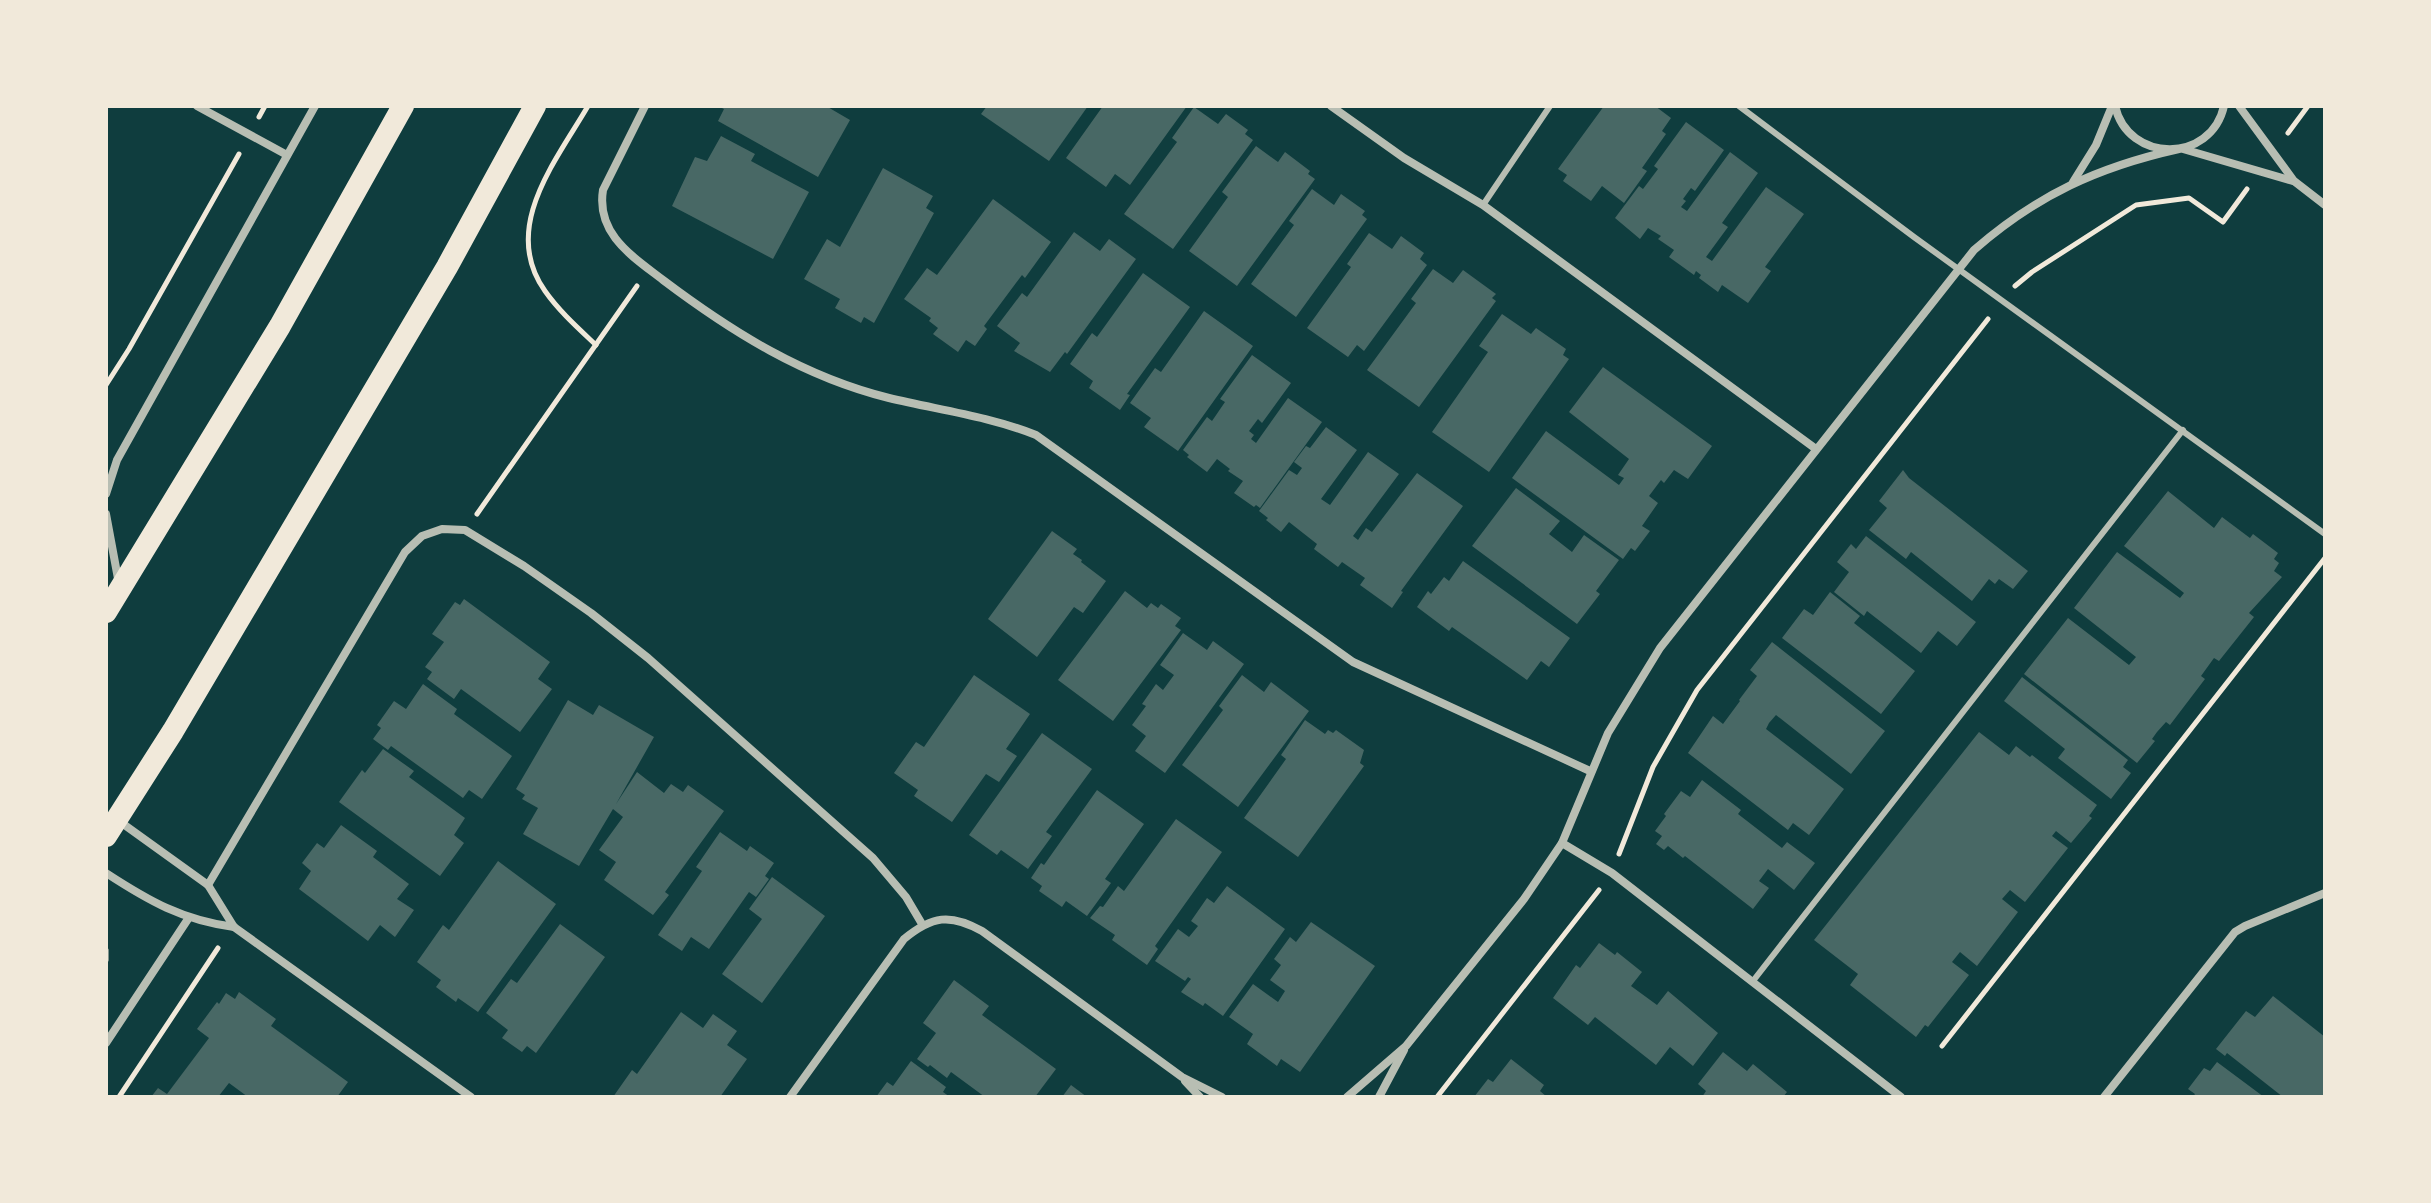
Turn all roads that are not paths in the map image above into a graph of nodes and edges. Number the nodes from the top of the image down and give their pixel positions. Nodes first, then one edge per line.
1 (197, 106) edge
2 (315, 106) edge
3 (403, 106) edge
4 (535, 106) edge
5 (645, 106) edge
6 (1331, 106) edge
7 (1550, 106) edge
8 (1739, 106) edge
9 (2113, 106) edge
10 (2224, 106) edge
11 (2239, 106) edge
12 (2181, 149) junction
13 (287, 155) junction
14 (2294, 181) junction
15 (2072, 182) junction
16 (1483, 205) junction
17 (2325, 205) edge
18 (1958, 268) junction
19 (2183, 430) junction
20 (1816, 449) junction
21 (106, 494) edge
22 (106, 514) edge
23 (2325, 534) edge
24 (120, 589) junction
25 (106, 612) edge
26 (1590, 771) junction
27 (111, 828) edge
28 (1562, 843) junction
29 (106, 873) edge
30 (208, 885) junction
31 (2325, 893) edge
32 (188, 919) junction
33 (922, 924) junction
34 (234, 927) junction
35 (1753, 981) junction
36 (106, 1043) edge
37 (1406, 1046) junction
38 (1182, 1077) junction
39 (471, 1097) edge
40 (790, 1097) edge
41 (1200, 1097) edge
42 (1222, 1097) edge
43 (1347, 1097) edge
44 (1379, 1097) edge
45 (1901, 1097) edge
46 (2104, 1097) edge

1 - 13 street
2 - 13 street
3 - 24 highway
4 - 27 highway
5 - 26 street
6 - 16 street
7 - 16 lane
8 - 18 lane
9 - 12 street
9 - 15 street
10 - 12 street
11 - 14 street
12 - 14 street
12 - 15 street
13 - 21 street
14 - 17 street
15 - 18 street
16 - 20 street
18 - 19 lane
18 - 20 street
19 - 23 lane
19 - 35 lane
20 - 26 street
22 - 24 street
24 - 25 highway
26 - 28 street
27 - 30 street
28 - 35 street
28 - 37 street
29 - 32 street
30 - 33 street
30 - 34 street
31 - 46 street
32 - 34 street
32 - 36 street
33 - 38 street
33 - 40 street
34 - 39 street
35 - 45 street
37 - 43 street
37 - 44 street
38 - 41 street
38 - 42 street

